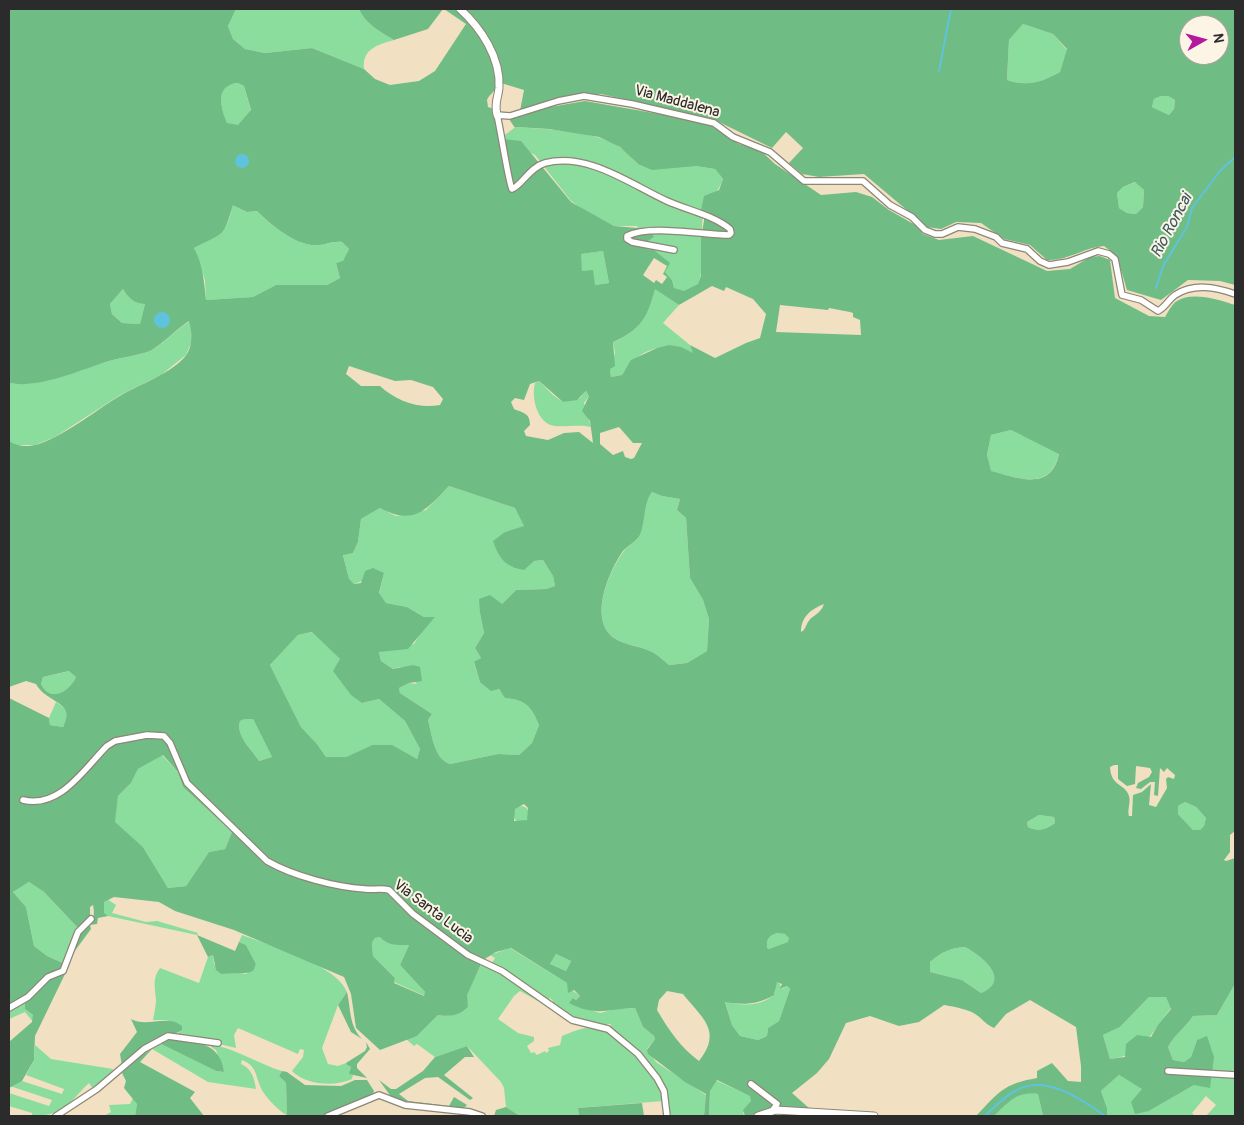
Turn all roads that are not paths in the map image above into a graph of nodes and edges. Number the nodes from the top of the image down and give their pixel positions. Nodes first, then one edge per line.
1 (460, 9) edge
2 (497, 114) junction
3 (674, 250) dead end
4 (1235, 294) edge
5 (23, 800) dead end
6 (91, 919) dead end
7 (9, 1008) edge
8 (218, 1044) dead end
9 (1168, 1071) dead end
10 (1235, 1075) edge
11 (751, 1084) dead end
12 (772, 1111) junction
13 (56, 1116) edge
14 (328, 1116) edge
15 (482, 1116) edge
16 (668, 1116) edge
17 (758, 1116) edge
18 (874, 1116) edge

1 - 2 street
2 - 3 street
2 - 4 street, Via Maddalena
5 - 16 street, Via Santa Lucia
6 - 7 street
8 - 13 street
9 - 10 street
11 - 12 street
12 - 17 street
12 - 18 street
14 - 15 street

